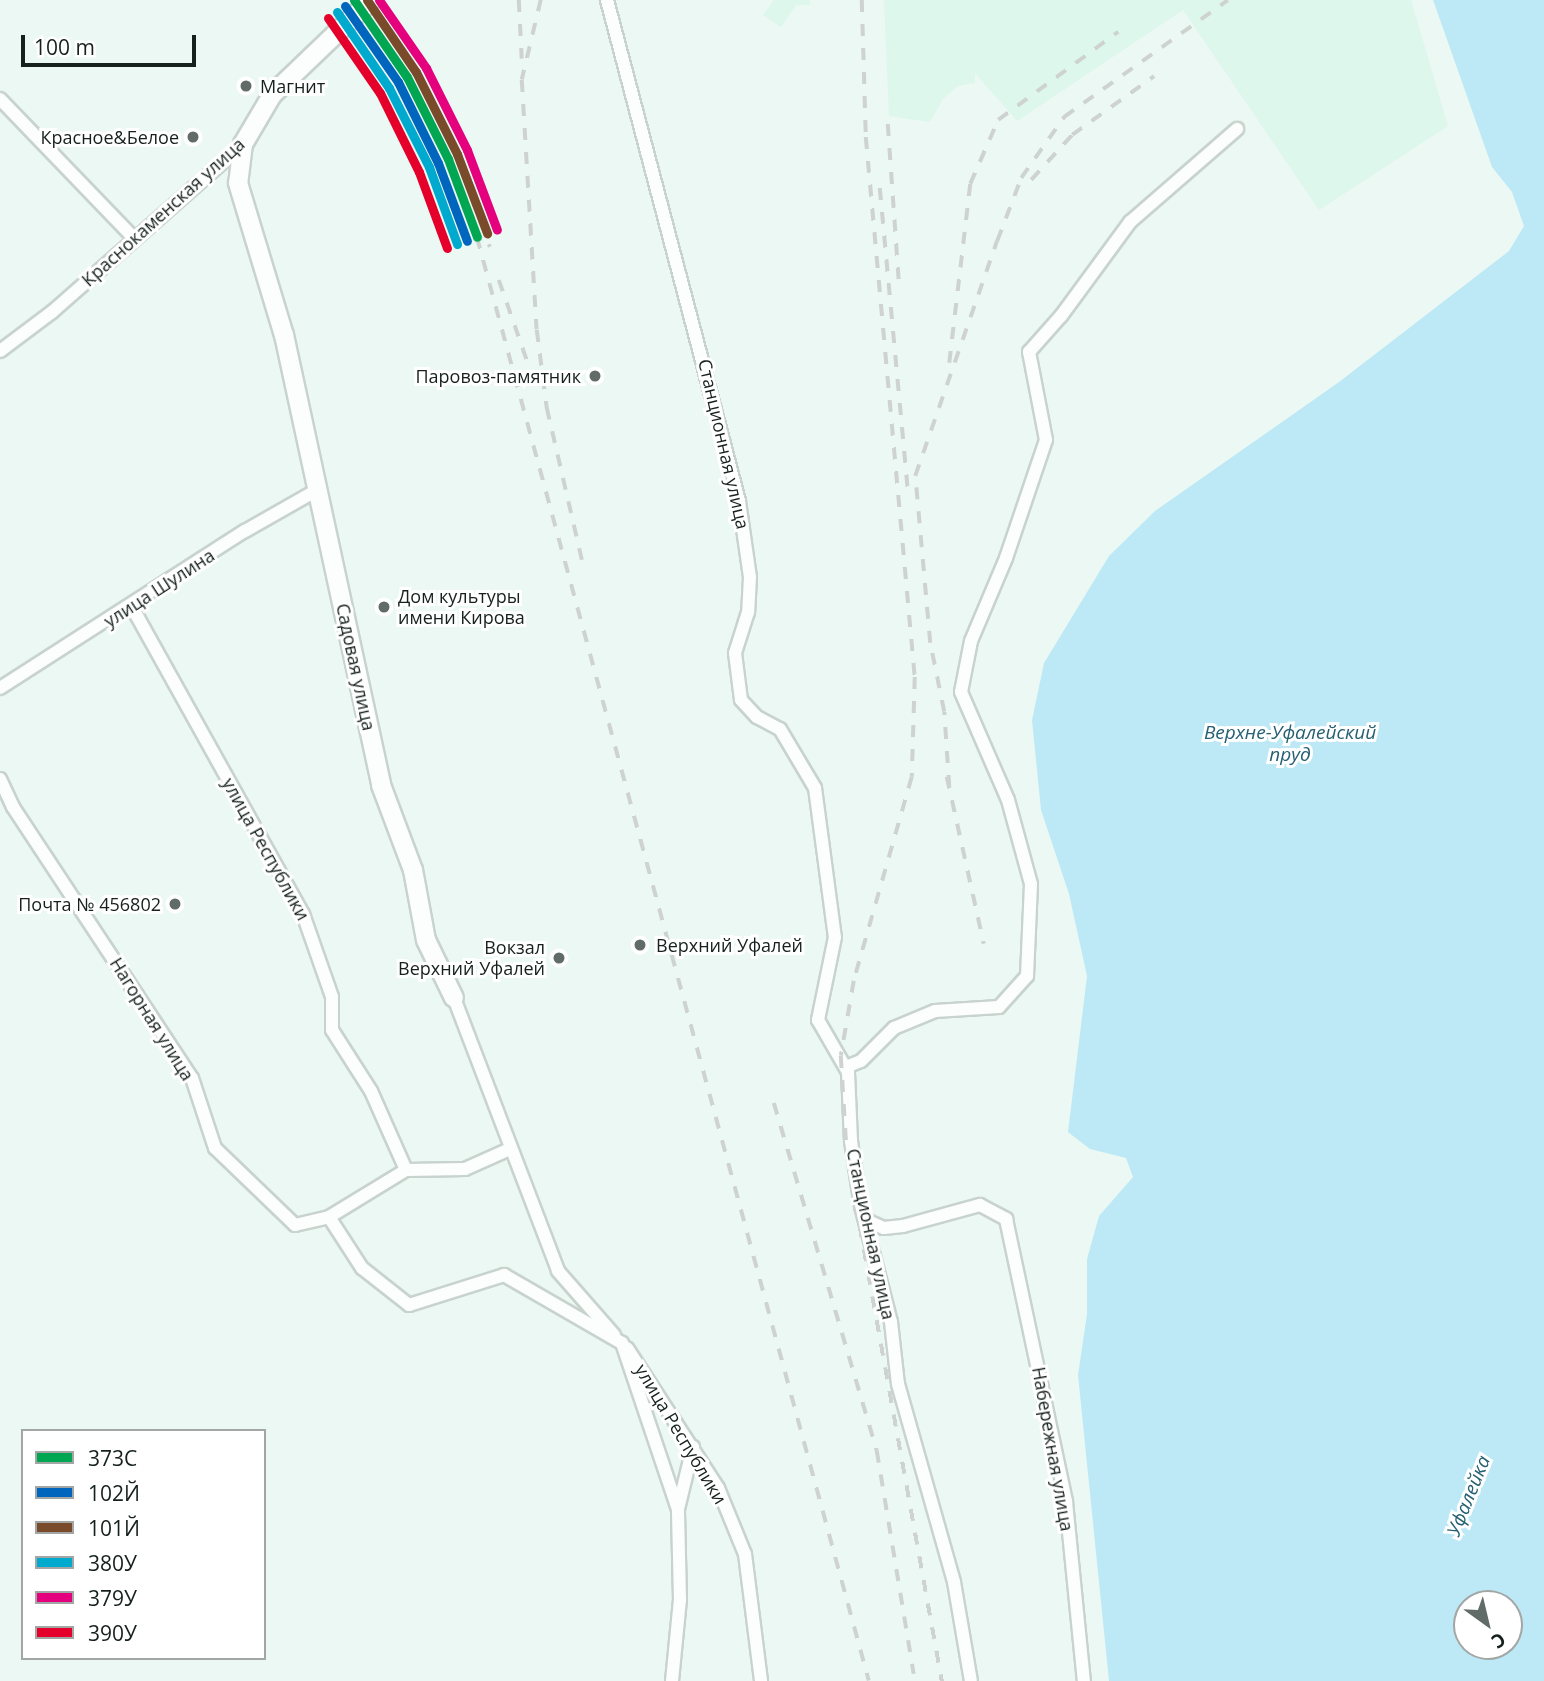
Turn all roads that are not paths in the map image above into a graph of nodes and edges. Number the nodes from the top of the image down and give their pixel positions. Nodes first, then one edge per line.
1 (371, 0) edge
2 (607, 0) edge
3 (0, 99) edge
4 (1237, 129) dead end
5 (243, 144) junction
6 (133, 237) junction
7 (0, 351) edge
8 (319, 489) junction
9 (132, 607) junction
10 (0, 688) edge
11 (0, 779) edge
12 (454, 998) joint
13 (846, 1067) junction
14 (510, 1149) junction
15 (406, 1170) junction
16 (520, 1176) joint
17 (329, 1217) junction
18 (868, 1221) junction
19 (622, 1343) junction
20 (692, 1447) junction
21 (678, 1509) junction
22 (671, 1681) edge
23 (761, 1681) edge
24 (971, 1681) edge
25 (1084, 1681) edge

1 - 5 street, Краснокаменская улица
2 - 13 street, Станционная улица
3 - 6 street
4 - 13 street
5 - 6 street, Краснокаменская улица
5 - 8 street, Садовая улица
6 - 7 street, Краснокаменская улица
8 - 9 street, улица Шулина
8 - 12 street, Садовая улица
9 - 10 street, улица Шулина
9 - 15 street, улица Республики
11 - 17 street, Нагорная улица
12 - 14 street, Садовая улица
13 - 18 street, Станционная улица
14 - 15 street
14 - 16 street, Садовая улица
15 - 17 street
16 - 19 street, улица Республики
17 - 19 street
18 - 24 street, Станционная улица
18 - 25 street, Набережная улица
19 - 20 street, улица Республики
19 - 21 street
20 - 21 street
20 - 23 street, улица Республики
21 - 22 street

